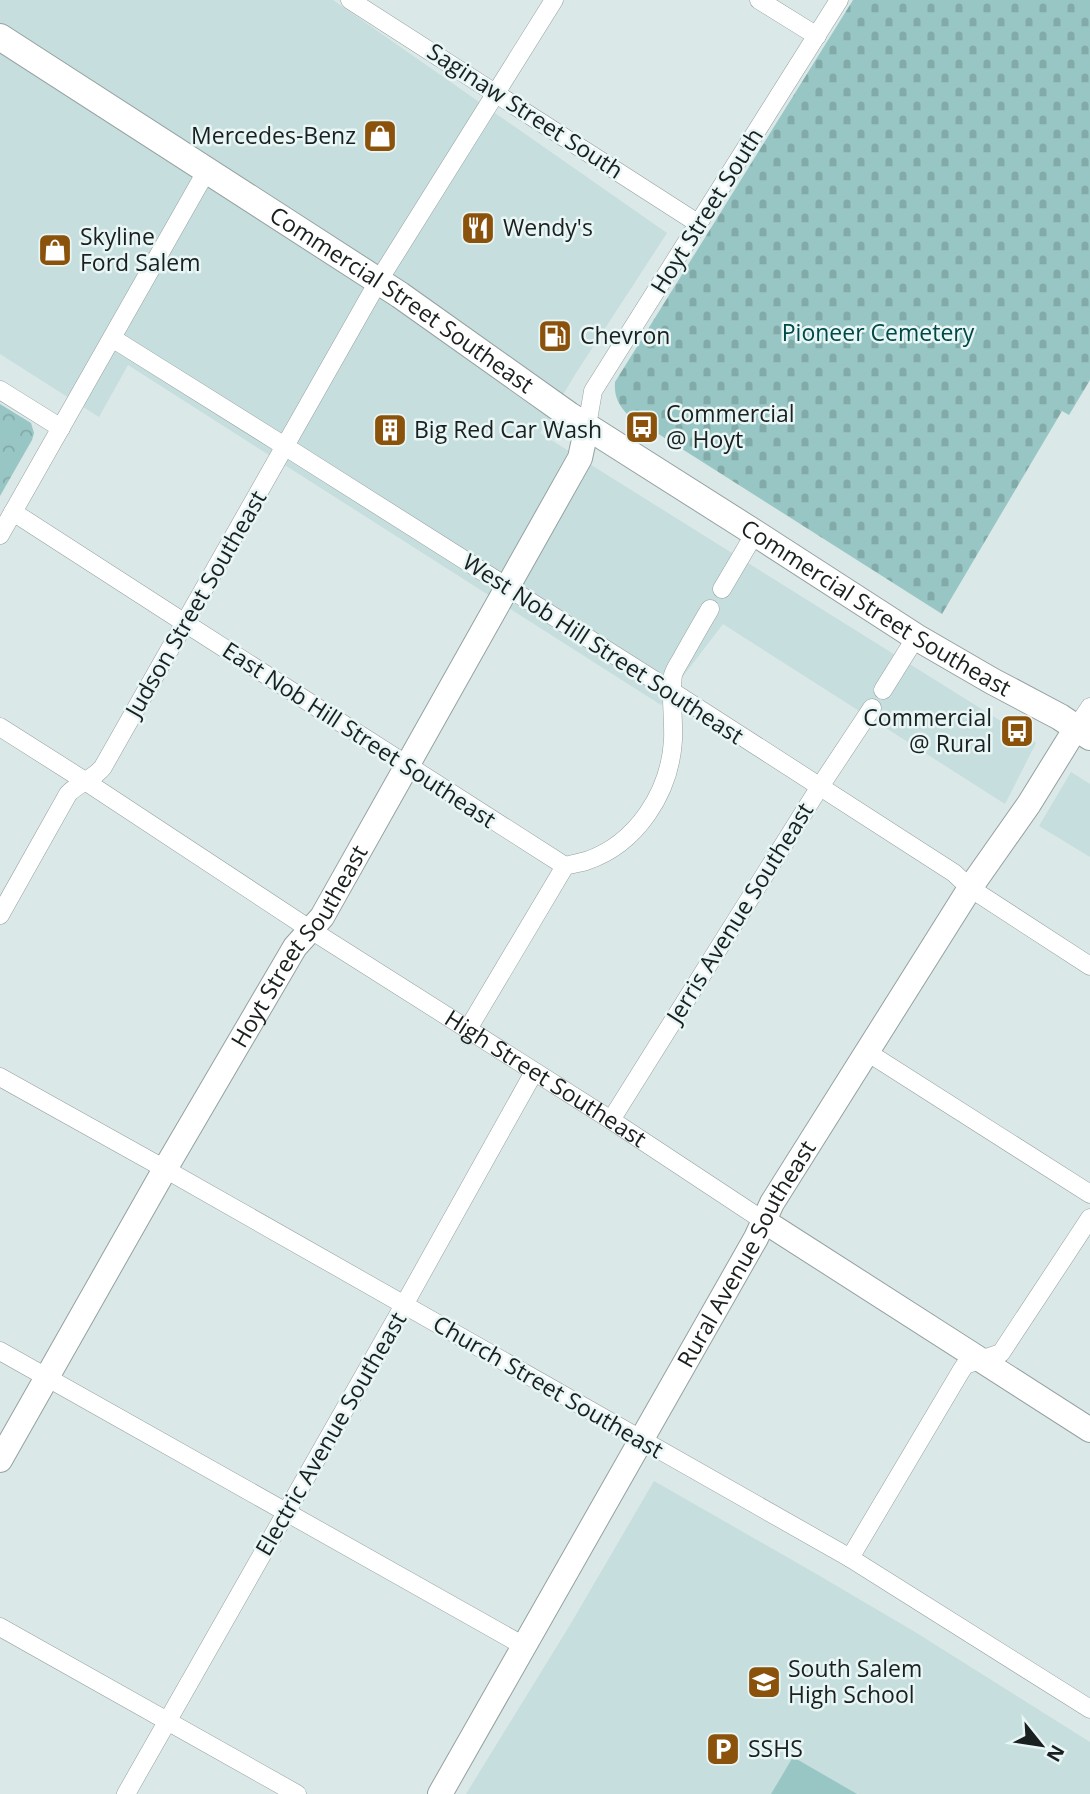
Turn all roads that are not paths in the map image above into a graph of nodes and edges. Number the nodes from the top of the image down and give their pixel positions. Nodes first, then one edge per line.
1 (350, 0) edge
2 (554, 0) edge
3 (759, 0) edge
4 (839, 0) edge
5 (817, 36) junction
6 (0, 37) edge
7 (495, 92) junction
8 (207, 170) junction
9 (699, 224) junction
10 (379, 280) junction
11 (112, 338) junction
12 (0, 390) edge
13 (587, 426) junction
14 (61, 428) junction
15 (286, 447) junction
16 (13, 512) junction
17 (755, 533) junction
18 (0, 535) edge
19 (507, 588) junction
20 (722, 589) dead end
21 (710, 609) dead end
22 (185, 624) junction
23 (916, 638) junction
24 (883, 690) dead end
25 (673, 692) junction
26 (872, 708) dead end
27 (1086, 724) edge
28 (0, 727) edge
29 (407, 766) junction
30 (85, 781) junction
31 (819, 788) junction
32 (565, 866) junction
33 (970, 888) junction
34 (0, 915) edge
35 (311, 930) junction
36 (1090, 966) edge
37 (468, 1029) junction
38 (867, 1052) junction
39 (534, 1072) junction
40 (0, 1077) edge
41 (611, 1120) junction
42 (165, 1168) junction
43 (1090, 1194) edge
44 (1090, 1218) edge
45 (764, 1221) junction
46 (404, 1305) junction
47 (0, 1351) edge
48 (983, 1360) junction
49 (47, 1377) junction
50 (1090, 1430) edge
51 (641, 1441) junction
52 (0, 1460) edge
53 (287, 1511) junction
54 (850, 1559) junction
55 (0, 1627) edge
56 (524, 1646) junction
57 (1090, 1709) edge
58 (167, 1723) junction
59 (126, 1794) edge
60 (297, 1794) edge
61 (440, 1794) edge

1 - 7 street, Saginaw Street South
2 - 7 street, Judson Street Southeast
3 - 5 street
4 - 5 street, Hoyt Street South
5 - 9 street, Hoyt Street South
6 - 8 main road, Commercial Street Southeast
7 - 9 street, Saginaw Street South
7 - 10 street, Judson Street Southeast
8 - 10 main road, Commercial Street Southeast
8 - 11 street
9 - 13 street, Hoyt Street South
10 - 13 main road, Commercial Street Southeast
10 - 15 street, Judson Street Southeast
11 - 14 street
11 - 15 street, West Nob Hill Street Southeast
12 - 14 street
13 - 17 main road, Commercial Street Southeast
13 - 19 street, Hoyt Street Southeast
14 - 16 street
15 - 19 street, West Nob Hill Street Southeast
15 - 22 street, Judson Street Southeast
16 - 18 street
16 - 22 street, East Nob Hill Street Southeast
17 - 20 street
17 - 23 main road, Commercial Street Southeast
19 - 25 street, West Nob Hill Street Southeast
19 - 29 street, Hoyt Street Southeast
21 - 25 street
22 - 29 street, East Nob Hill Street Southeast
22 - 30 street, Judson Street Southeast
23 - 24 street
23 - 27 main road, Commercial Street Southeast
25 - 31 street, West Nob Hill Street Southeast
25 - 32 street
26 - 31 street, Jerris Avenue Southeast
27 - 33 street, Rural Avenue Southeast
28 - 30 street, High Street Southeast
29 - 32 street, East Nob Hill Street Southeast
29 - 35 street, Hoyt Street Southeast
30 - 34 street, Judson Street Southeast
30 - 35 street, High Street Southeast
31 - 33 street, West Nob Hill Street Southeast
31 - 41 street, Jerris Avenue Southeast
32 - 37 street
33 - 36 street, West Nob Hill Street Southeast
33 - 38 street, Rural Avenue Southeast
35 - 37 street, High Street Southeast
35 - 42 street, Hoyt Street Southeast
37 - 39 street, High Street Southeast
38 - 43 street
38 - 45 street, Rural Avenue Southeast
39 - 41 street, High Street Southeast
39 - 46 street, Electric Avenue Southeast
40 - 42 street, Church Street Southeast
41 - 45 street, High Street Southeast
42 - 46 street, Church Street Southeast
42 - 49 street, Hoyt Street Southeast
44 - 48 street
45 - 48 street, High Street Southeast
45 - 51 street, Rural Avenue Southeast
46 - 51 street, Church Street Southeast
46 - 53 street, Electric Avenue Southeast
47 - 49 street
48 - 50 street, High Street Southeast
48 - 54 street
49 - 52 street, Hoyt Street Southeast
49 - 53 street
51 - 54 street, Church Street Southeast
51 - 56 street, Rural Avenue Southeast
53 - 56 street
53 - 58 street, Electric Avenue Southeast
54 - 57 street, Church Street Southeast
55 - 58 street
56 - 61 street, Rural Avenue Southeast
58 - 59 street, Electric Avenue Southeast
58 - 60 street

